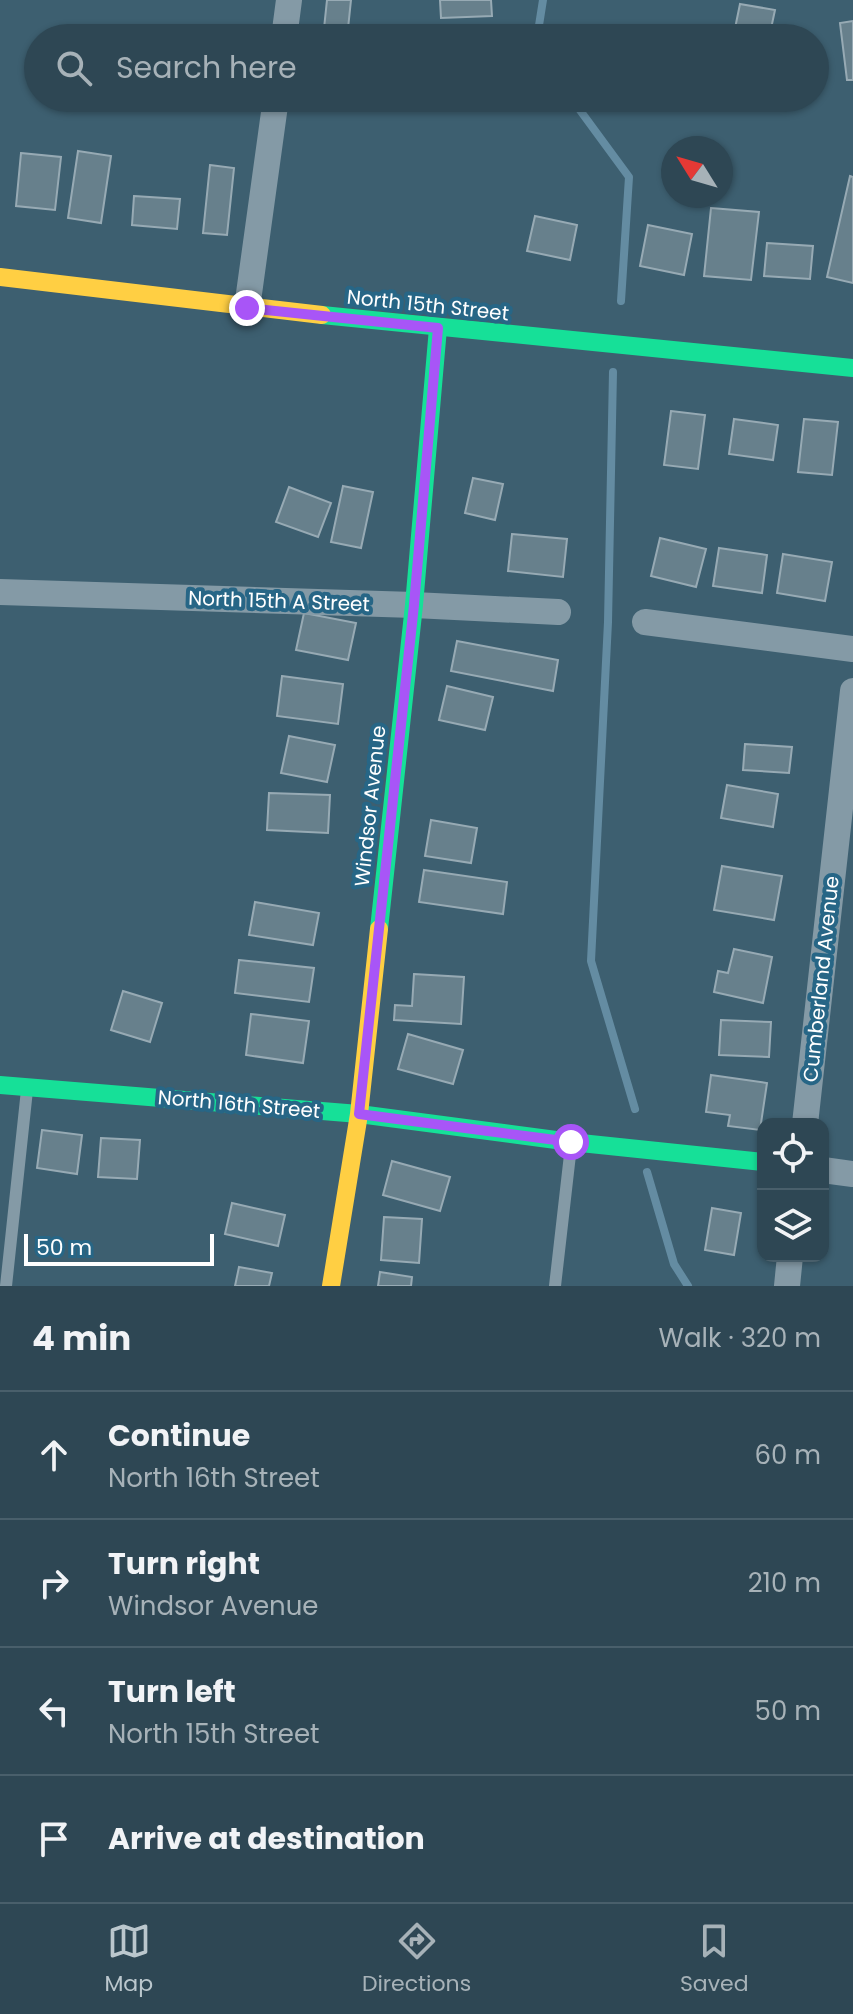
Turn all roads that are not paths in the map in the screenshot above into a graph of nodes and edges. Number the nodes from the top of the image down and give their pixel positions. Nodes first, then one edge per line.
1 (289, 0) edge
2 (286, 24) edge
3 (274, 112) edge
4 (0, 277) edge
5 (247, 308) junction
6 (438, 328) junction
7 (853, 368) edge
8 (0, 592) edge
9 (414, 605) junction
10 (558, 612) dead end
11 (645, 622) dead end
12 (853, 649) edge
13 (853, 691) edge
14 (0, 1085) edge
15 (27, 1087) junction
16 (359, 1114) junction
17 (806, 1118) edge
18 (571, 1142) junction
19 (757, 1161) edge
20 (829, 1171) edge
21 (853, 1174) edge
22 (789, 1262) edge
23 (6, 1286) edge
24 (331, 1286) edge
25 (555, 1286) edge
26 (787, 1286) edge

1 - 2 street
3 - 5 street
4 - 5 street, North 15th Street
5 - 6 street, North 15th Street
6 - 7 street, North 15th Street
6 - 9 street, Windsor Avenue
8 - 9 street, North 15th A Street
9 - 10 street, North 15th A Street
9 - 16 street, Windsor Avenue
11 - 12 street
13 - 17 street, Cumberland Avenue
14 - 15 street, North 16th Street
15 - 16 street, North 16th Street
15 - 23 lane
16 - 18 street, North 16th Street
16 - 24 street, Windsor Avenue
18 - 19 street, North 16th Street
18 - 25 lane
20 - 21 street
22 - 26 street

